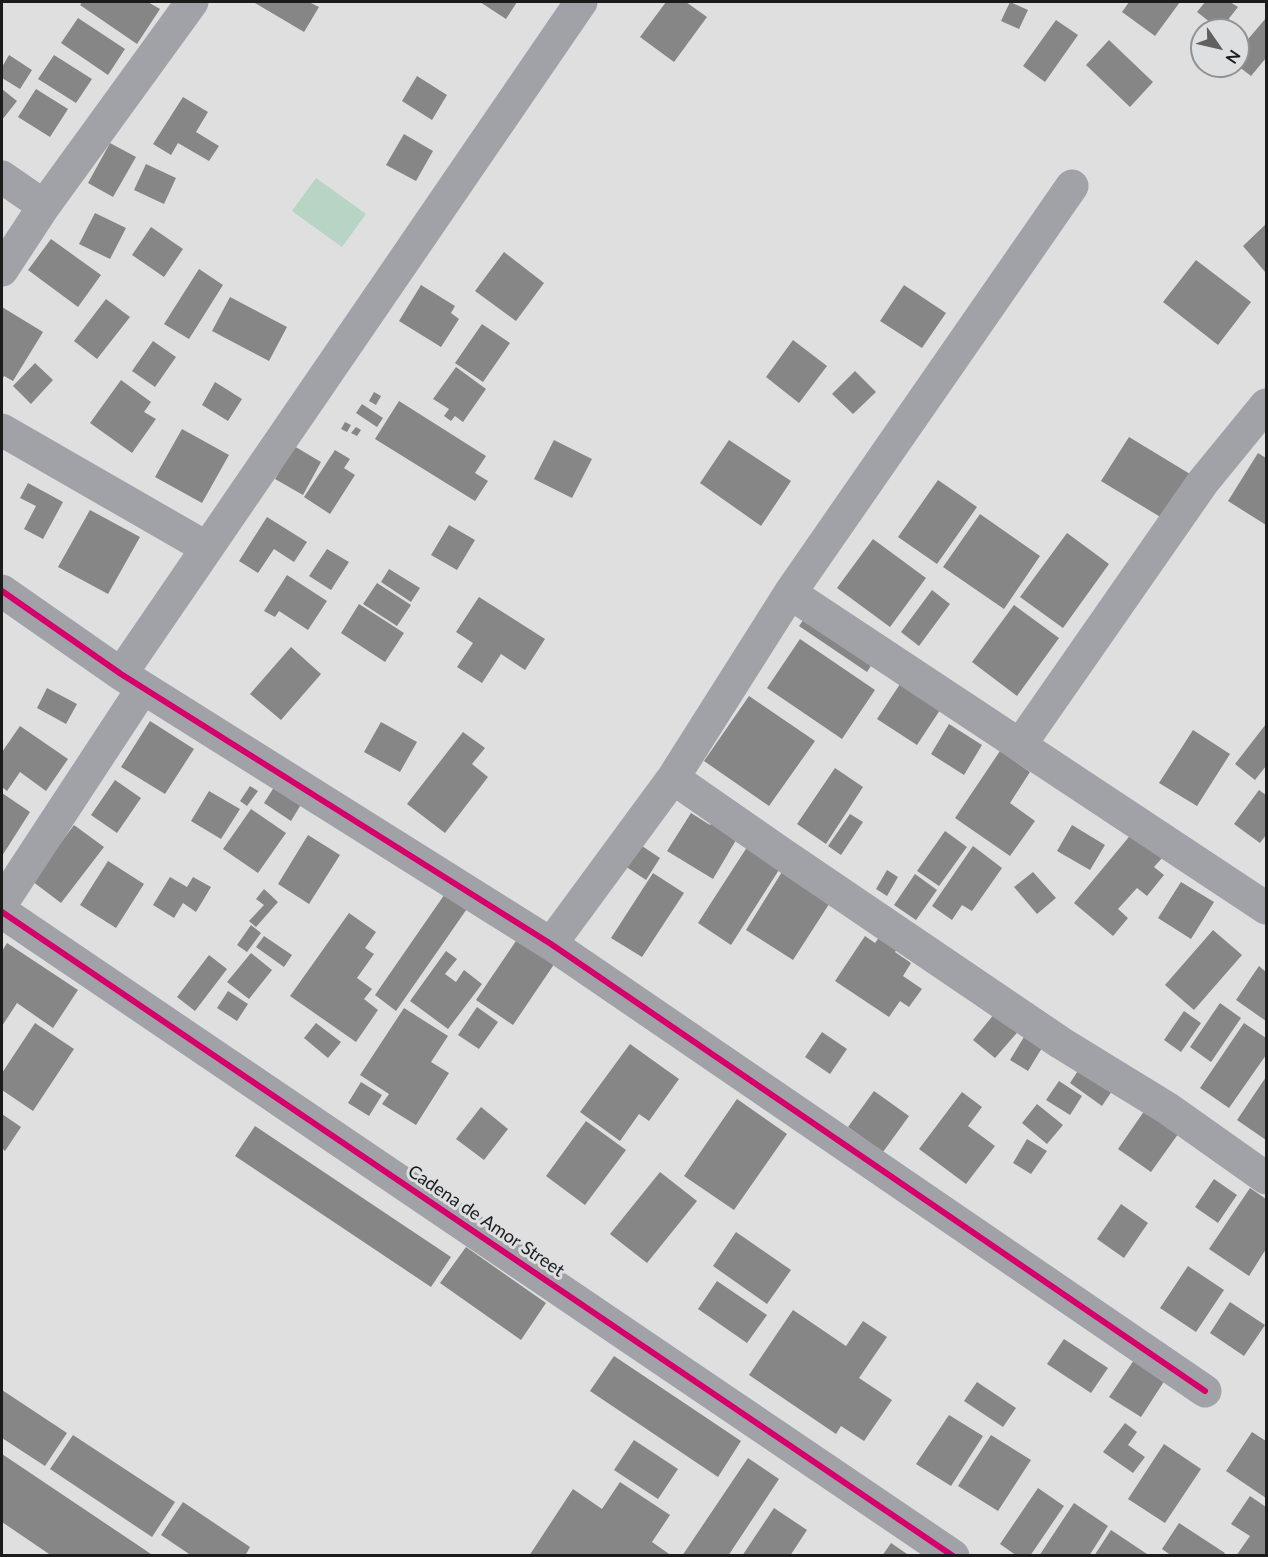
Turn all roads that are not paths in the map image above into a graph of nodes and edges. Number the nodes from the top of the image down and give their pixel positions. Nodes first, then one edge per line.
1 (192, 2) edge
2 (581, 2) edge
3 (2, 177) edge
4 (1071, 186) dead end
5 (44, 206) junction
6 (2, 270) edge
7 (1266, 405) edge
8 (2, 430) edge
9 (207, 548) junction
10 (2, 591) edge
11 (790, 593) junction
12 (132, 681) junction
13 (1020, 746) junction
14 (674, 778) junction
15 (2, 903) edge
16 (1266, 908) edge
17 (2, 912) edge
18 (551, 944) junction
19 (1266, 1178) edge
20 (1205, 1391) dead end
21 (953, 1556) edge

1 - 5 street
2 - 9 street
3 - 5 street
4 - 11 street
5 - 6 street
7 - 13 street
8 - 9 street
9 - 12 street
10 - 12 street
11 - 13 street
11 - 14 street
12 - 15 street
12 - 18 street
13 - 16 street
14 - 18 street
14 - 19 street
17 - 21 street, Cadena de Amor Street
18 - 20 street

